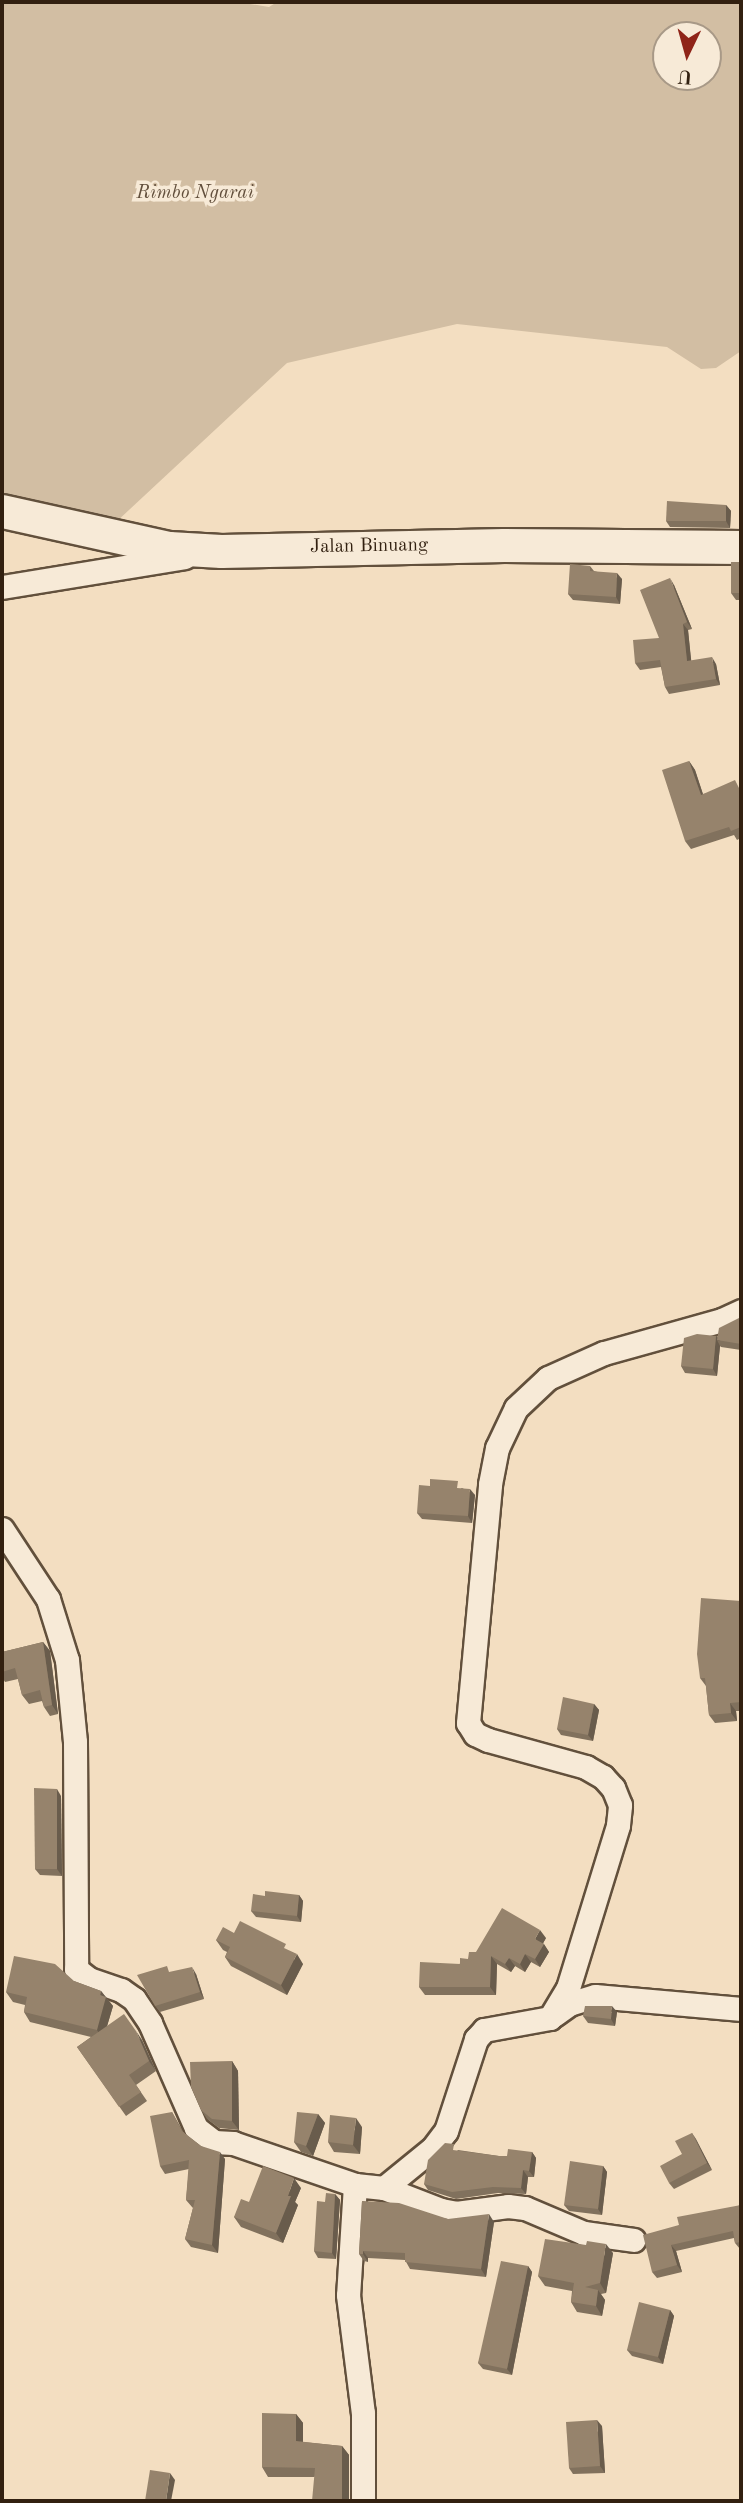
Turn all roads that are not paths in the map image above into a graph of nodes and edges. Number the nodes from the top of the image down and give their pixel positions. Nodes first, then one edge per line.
1 (2, 511) edge
2 (741, 547) edge
3 (222, 551) junction
4 (2, 587) edge
5 (741, 1311) edge
6 (2, 1529) edge
7 (741, 2009) edge
8 (550, 2018) junction
9 (355, 2185) junction
10 (384, 2188) junction
11 (634, 2240) dead end
12 (363, 2501) edge

1 - 3 main road, Jalan Binuang
2 - 3 main road, Jalan Binuang
3 - 4 street
5 - 8 street
6 - 9 street
7 - 8 street
8 - 10 street
9 - 10 street
9 - 12 street
10 - 11 street

